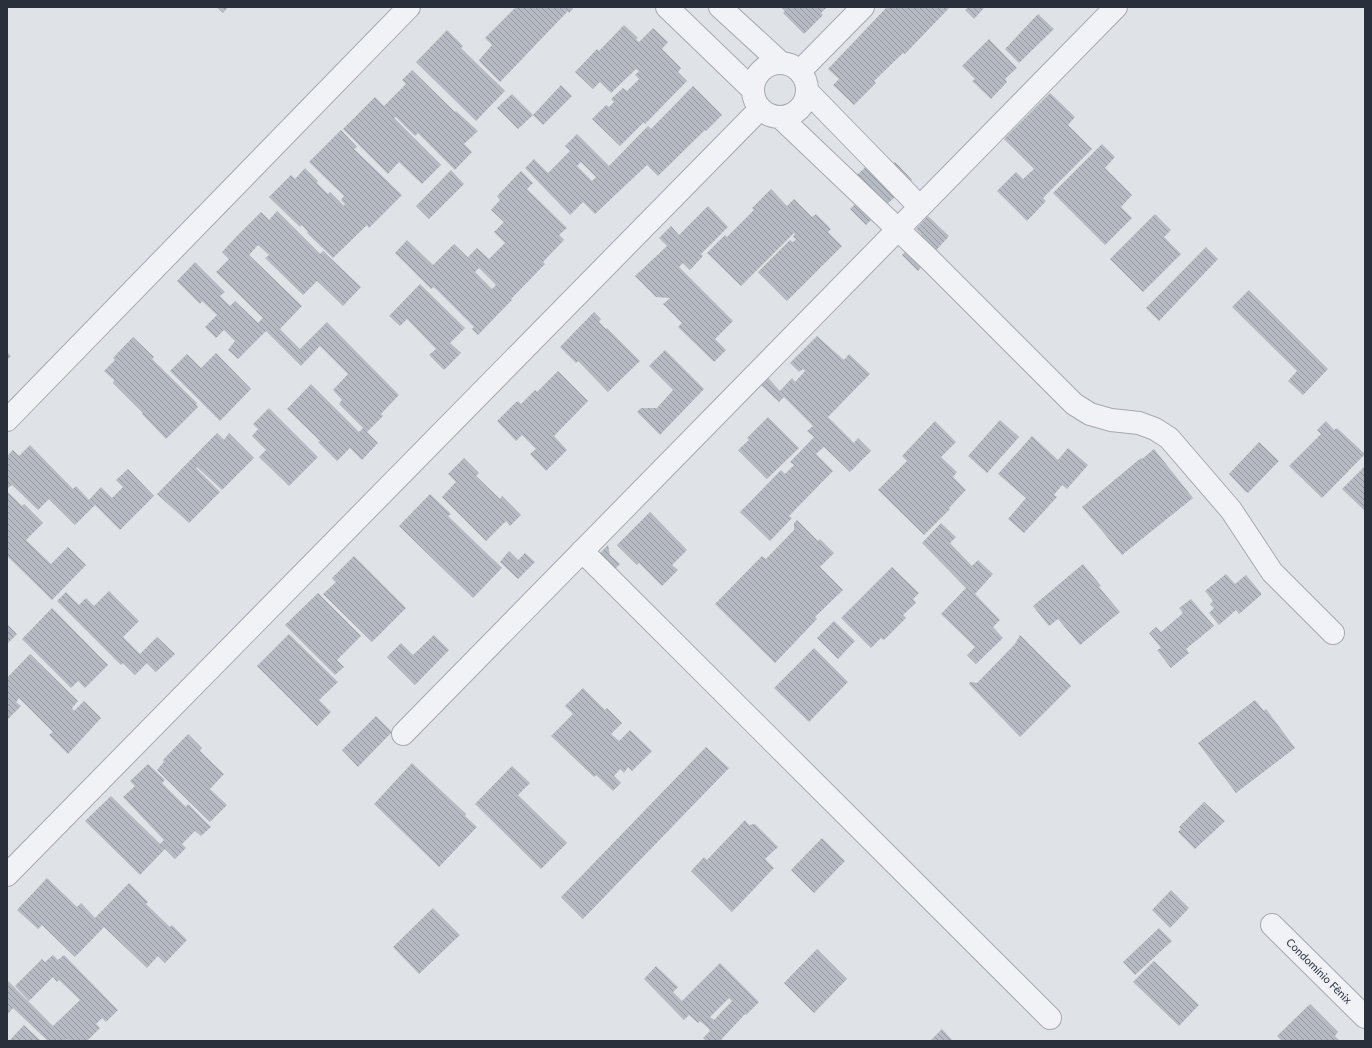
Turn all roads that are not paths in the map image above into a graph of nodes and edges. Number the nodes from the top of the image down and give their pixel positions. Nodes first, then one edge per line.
1 (409, 7) edge
2 (667, 7) edge
3 (720, 7) edge
4 (863, 7) edge
5 (1116, 7) edge
6 (796, 75) junction
7 (764, 105) junction
8 (859, 145) junction
9 (836, 170) junction
10 (920, 207) junction
11 (898, 229) junction
12 (7, 420) edge
13 (582, 551) junction
14 (1333, 633) dead end
15 (403, 734) dead end
16 (7, 875) edge
17 (1272, 925) dead end
18 (1365, 1017) edge
19 (1050, 1018) dead end

1 - 12 street
2 - 7 street
3 - 6 street
4 - 6 street
5 - 10 street
6 - 7 street
6 - 7 street
6 - 8 street
7 - 9 street
7 - 16 street
8 - 9 street
8 - 10 street
9 - 11 street
10 - 11 street
11 - 13 street
11 - 14 street
13 - 15 street
13 - 19 street
17 - 18 street, Condomínio Fênix

